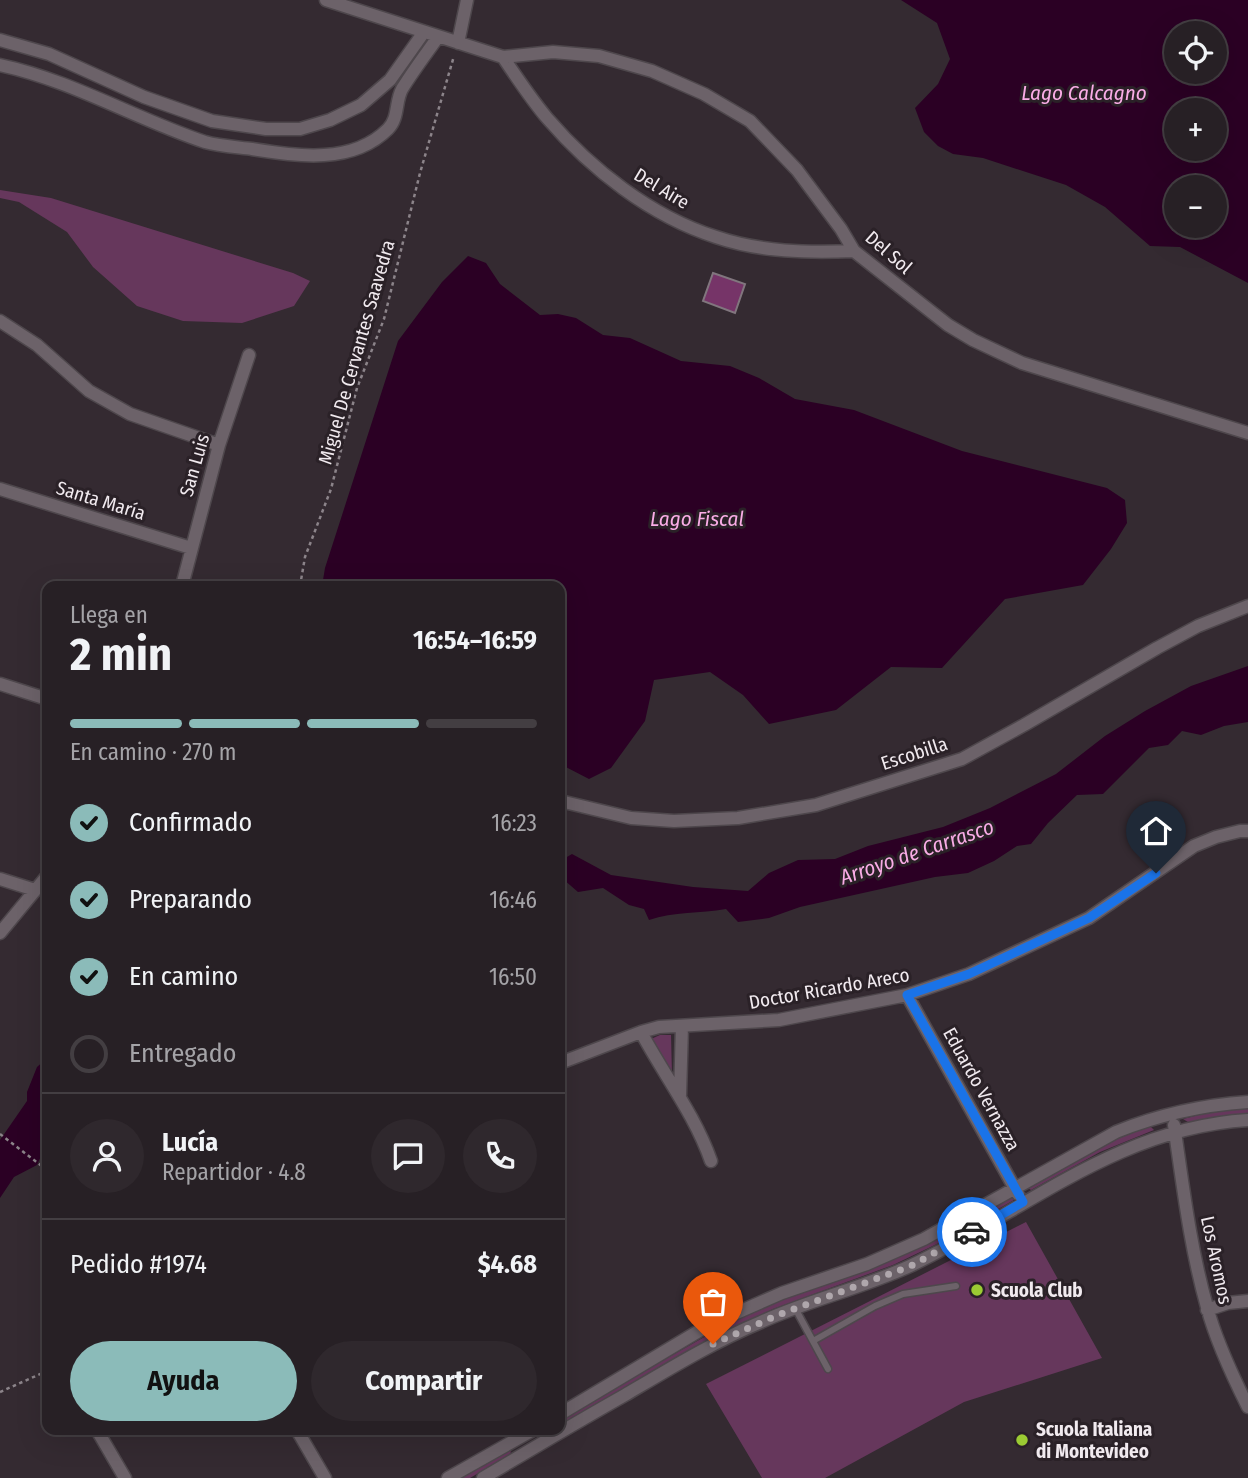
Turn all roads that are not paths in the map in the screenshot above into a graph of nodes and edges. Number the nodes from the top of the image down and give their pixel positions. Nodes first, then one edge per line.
1 (326, 0) edge
2 (467, 0) edge
3 (425, 32) junction
4 (438, 37) junction
5 (0, 40) edge
6 (458, 43) junction
7 (20, 45) junction
8 (503, 57) junction
9 (6, 67) edge
10 (212, 121) junction
11 (207, 143) junction
12 (854, 251) junction
13 (0, 321) edge
14 (249, 355) dead end
15 (1248, 433) edge
16 (219, 445) junction
17 (0, 489) edge
18 (191, 548) junction
19 (183, 581) edge
20 (1248, 606) edge
21 (0, 684) edge
22 (42, 697) edge
23 (565, 802) edge
24 (1244, 831) edge
25 (0, 879) edge
26 (42, 882) edge
27 (35, 890) junction
28 (0, 933) edge
29 (907, 995) junction
30 (682, 1026) junction
31 (641, 1032) junction
32 (565, 1061) edge
33 (680, 1097) junction
34 (1248, 1102) edge
35 (1172, 1114) junction
36 (1248, 1120) edge
37 (1175, 1132) junction
38 (710, 1161) dead end
39 (1014, 1187) junction
40 (1023, 1202) junction
41 (956, 1286) dead end
42 (1248, 1301) edge
43 (795, 1308) junction
44 (1208, 1310) junction
45 (813, 1341) junction
46 (828, 1369) dead end
47 (1248, 1407) edge
48 (565, 1411) edge
49 (565, 1430) edge
50 (100, 1435) edge
51 (301, 1435) edge
52 (524, 1435) edge
53 (556, 1435) edge
54 (516, 1439) junction
55 (524, 1454) junction
56 (488, 1477) edge
57 (125, 1478) edge
58 (325, 1478) edge
59 (448, 1478) edge

1 - 3 street
2 - 6 street
3 - 4 street
3 - 10 street
4 - 6 street
4 - 11 street
5 - 7 street
6 - 8 street
7 - 9 street
7 - 10 street
8 - 12 street, Del Aire
8 - 12 street, Del Sol
9 - 11 street
10 - 11 street
12 - 15 street, Del Sol
13 - 16 street
14 - 16 street, San Luis
16 - 18 street, San Luis
17 - 18 street, Santa María
18 - 19 street, San Luis
20 - 23 street, Escobilla
21 - 22 street
24 - 29 street, Doctor Ricardo Areco
25 - 27 street
26 - 27 street
27 - 28 street
29 - 30 street, Doctor Ricardo Areco
29 - 39 street, Eduardo Vernazza
30 - 31 street, Doctor Ricardo Areco
30 - 33 street
31 - 32 street, Doctor Ricardo Areco
31 - 33 street
33 - 38 street
34 - 35 street
35 - 37 street, Los Aromos
35 - 39 street
36 - 37 street
37 - 40 street
37 - 44 street, Los Aromos
39 - 40 street, Eduardo Vernazza
39 - 48 street
40 - 43 street
41 - 45 lane
42 - 44 street
43 - 45 lane
43 - 49 street
44 - 47 street, Los Aromos
45 - 46 lane
50 - 57 street
51 - 58 street
52 - 54 street
53 - 55 street
54 - 55 street
54 - 59 street
55 - 56 street

